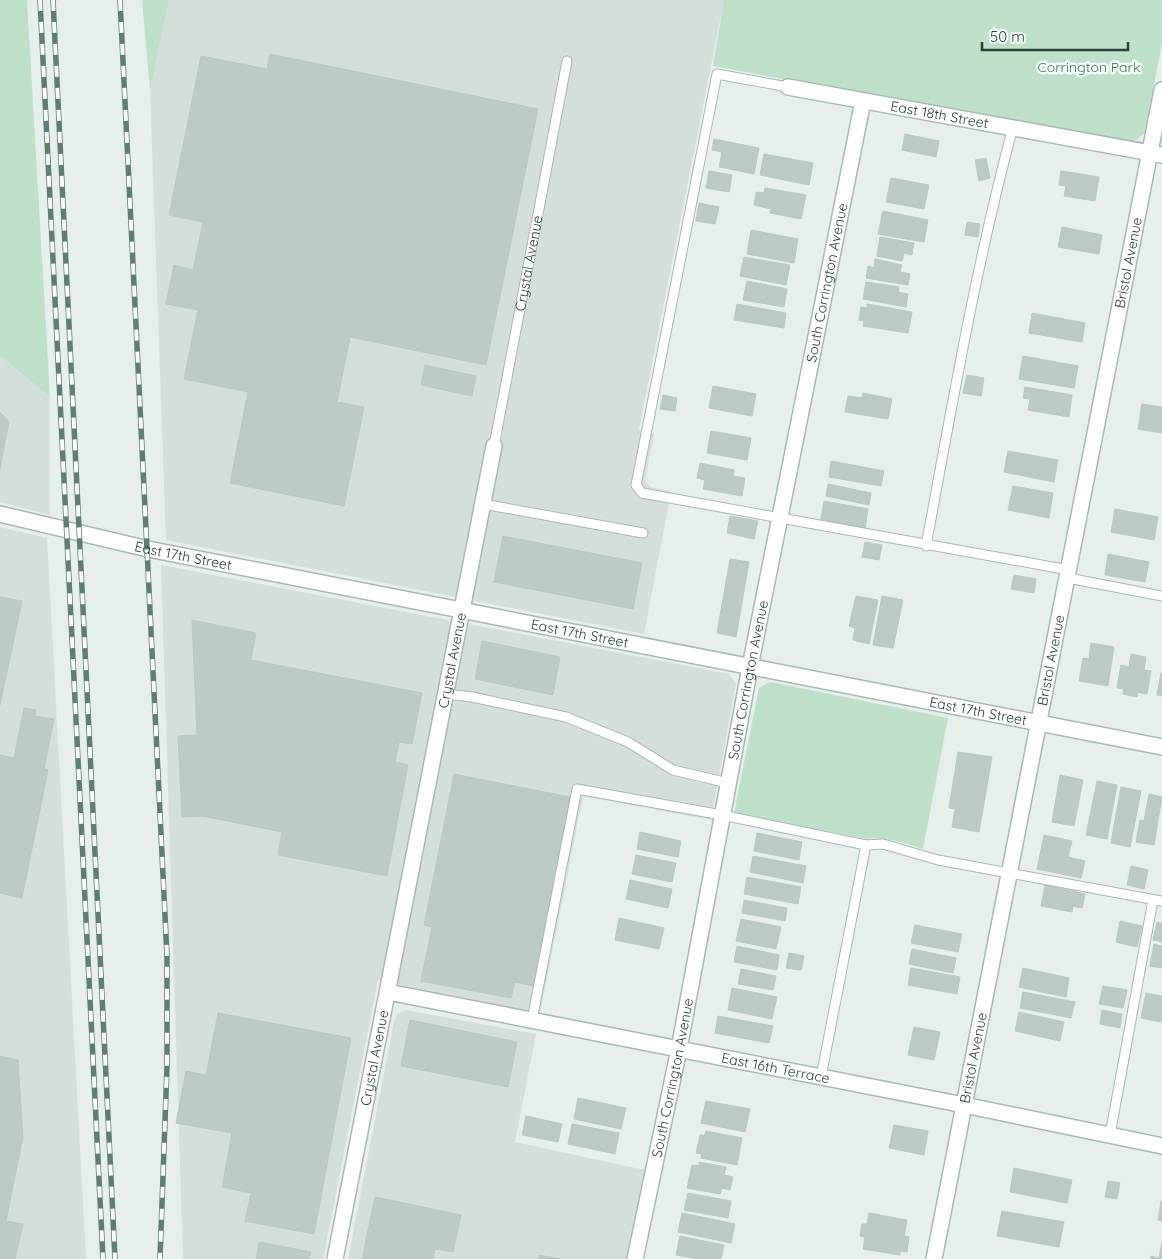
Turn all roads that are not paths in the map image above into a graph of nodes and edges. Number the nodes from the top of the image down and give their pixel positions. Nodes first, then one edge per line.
1 (567, 61) dead end
2 (788, 88) joint
3 (1162, 90) edge
4 (863, 101) junction
5 (1013, 127) junction
6 (1156, 154) edge
7 (494, 446) joint
8 (483, 504) junction
9 (0, 514) edge
10 (779, 519) junction
11 (643, 533) dead end
12 (926, 546) junction
13 (1068, 574) junction
14 (1162, 596) edge
15 (463, 610) junction
16 (750, 667) junction
17 (446, 694) junction
18 (1039, 722) junction
19 (1162, 747) edge
20 (728, 783) junction
21 (722, 815) junction
22 (866, 845) junction
23 (1010, 872) junction
24 (1158, 901) edge
25 (388, 992) junction
26 (532, 1020) junction
27 (679, 1049) junction
28 (821, 1077) junction
29 (964, 1105) junction
30 (1110, 1135) junction
31 (1162, 1146) edge
32 (335, 1259) edge
33 (635, 1259) edge
34 (934, 1259) edge

1 - 7 lane, Crystal Avenue
2 - 4 street, East 18th Street
2 - 10 lane, East 18th Street
3 - 6 street, Bristol Avenue
4 - 5 street, East 18th Street
4 - 10 street, South Corrington Avenue
5 - 6 street, East 18th Street
5 - 12 lane
6 - 13 street, Bristol Avenue
7 - 8 street, Crystal Avenue
8 - 11 lane
8 - 15 street, Crystal Avenue
9 - 15 street, East 17th Street
10 - 12 lane
10 - 16 street, South Corrington Avenue
12 - 13 lane
13 - 14 lane
13 - 18 street, Bristol Avenue
15 - 16 street, East 17th Street
15 - 17 street, Crystal Avenue
16 - 18 street, East 17th Street
16 - 20 street, South Corrington Avenue
17 - 20 lane
17 - 25 street, Crystal Avenue
18 - 19 street, East 17th Street
18 - 23 street, Bristol Avenue
20 - 21 street, South Corrington Avenue
21 - 22 lane
21 - 26 lane
21 - 27 street, South Corrington Avenue
22 - 23 lane
22 - 28 lane
23 - 24 lane
23 - 29 street, Bristol Avenue
24 - 30 lane
25 - 26 street, East 16th Terrace
25 - 32 street, Crystal Avenue
26 - 27 street, East 16th Terrace
27 - 28 street, East 16th Terrace
27 - 33 street, South Corrington Avenue
28 - 29 street, East 16th Terrace
29 - 30 street, East 16th Terrace
29 - 34 street, Bristol Avenue
30 - 31 street, East 16th Terrace

